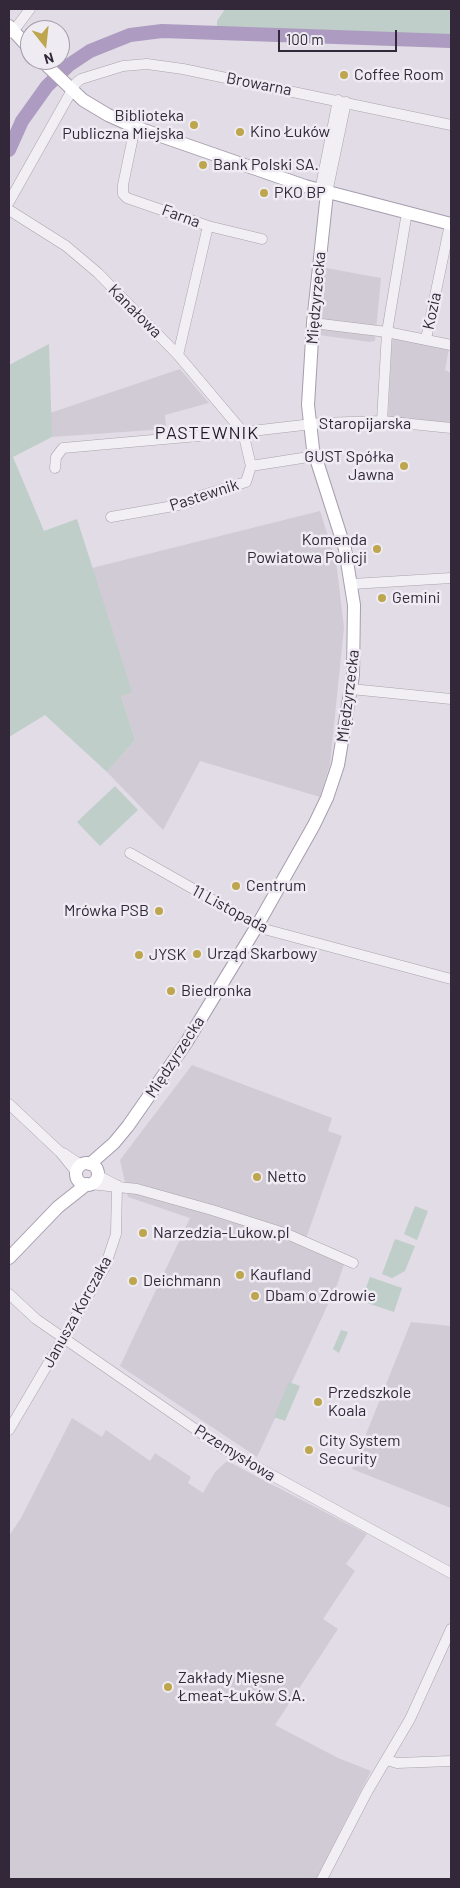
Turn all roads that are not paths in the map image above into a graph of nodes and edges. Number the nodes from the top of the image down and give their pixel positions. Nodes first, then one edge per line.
1 (30, 9) edge
2 (10, 30) edge
3 (20, 40) edge
4 (50, 70) edge
5 (68, 87) junction
6 (342, 101) junction
7 (451, 125) edge
8 (135, 128) junction
9 (323, 192) junction
10 (9, 202) edge
11 (9, 210) edge
12 (408, 212) junction
13 (451, 224) edge
14 (208, 226) junction
15 (262, 239) dead end
16 (313, 323) junction
17 (386, 332) junction
18 (426, 339) junction
19 (451, 345) edge
20 (178, 355) junction
21 (382, 421) junction
22 (309, 424) junction
23 (451, 428) edge
24 (243, 432) junction
25 (315, 456) junction
26 (251, 466) junction
27 (55, 468) dead end
28 (111, 517) dead end
29 (451, 578) edge
30 (352, 584) junction
31 (351, 689) junction
32 (451, 699) edge
33 (130, 854) dead end
34 (257, 926) junction
35 (451, 979) edge
36 (9, 1104) edge
37 (87, 1174) junction
38 (117, 1185) junction
39 (9, 1258) edge
40 (353, 1263) dead end
41 (9, 1294) edge
42 (9, 1304) edge
43 (30, 1314) junction
44 (65, 1338) junction
45 (9, 1430) edge
46 (451, 1573) edge
47 (451, 1629) edge
48 (387, 1760) junction
49 (451, 1761) edge
50 (322, 1879) edge

1 - 2 street
2 - 3 main road
4 - 5 main road
5 - 6 street, Browarna
5 - 8 main road
5 - 10 street
6 - 7 street, Browarna
6 - 9 street
8 - 9 main road
8 - 14 street, Farna
9 - 12 main road
9 - 16 main road, Międzyrzecka
11 - 20 street, Kanałowa
12 - 13 main road
12 - 17 street
13 - 18 street, Kozia
14 - 15 street
14 - 20 street, Farna
16 - 17 street
16 - 22 main road, Międzyrzecka
17 - 18 street
17 - 21 street
18 - 19 street
20 - 24 street, Kanałowa
21 - 22 street, Staropijarska
21 - 23 street, Staropijarska
22 - 24 street
22 - 25 main road, Międzyrzecka
24 - 26 street, Pastewnik
24 - 27 street
25 - 26 street
25 - 30 main road, Międzyrzecka
26 - 28 street, Pastewnik
29 - 30 street
30 - 31 main road, Międzyrzecka
31 - 32 street
31 - 34 main road, Międzyrzecka
33 - 34 street, 11 Listopada
34 - 35 street, 11 Listopada
34 - 37 main road, Międzyrzecka
36 - 37 street
37 - 38 street
37 - 39 main road, Międzyrzecka
38 - 40 street
38 - 44 street, Janusza Korczaka
41 - 43 street, Przemysłowa
42 - 43 street, Przemysłowa
43 - 44 street, Przemysłowa
44 - 45 street, Janusza Korczaka
44 - 46 street, Przemysłowa
47 - 48 street
48 - 49 street
48 - 50 street

